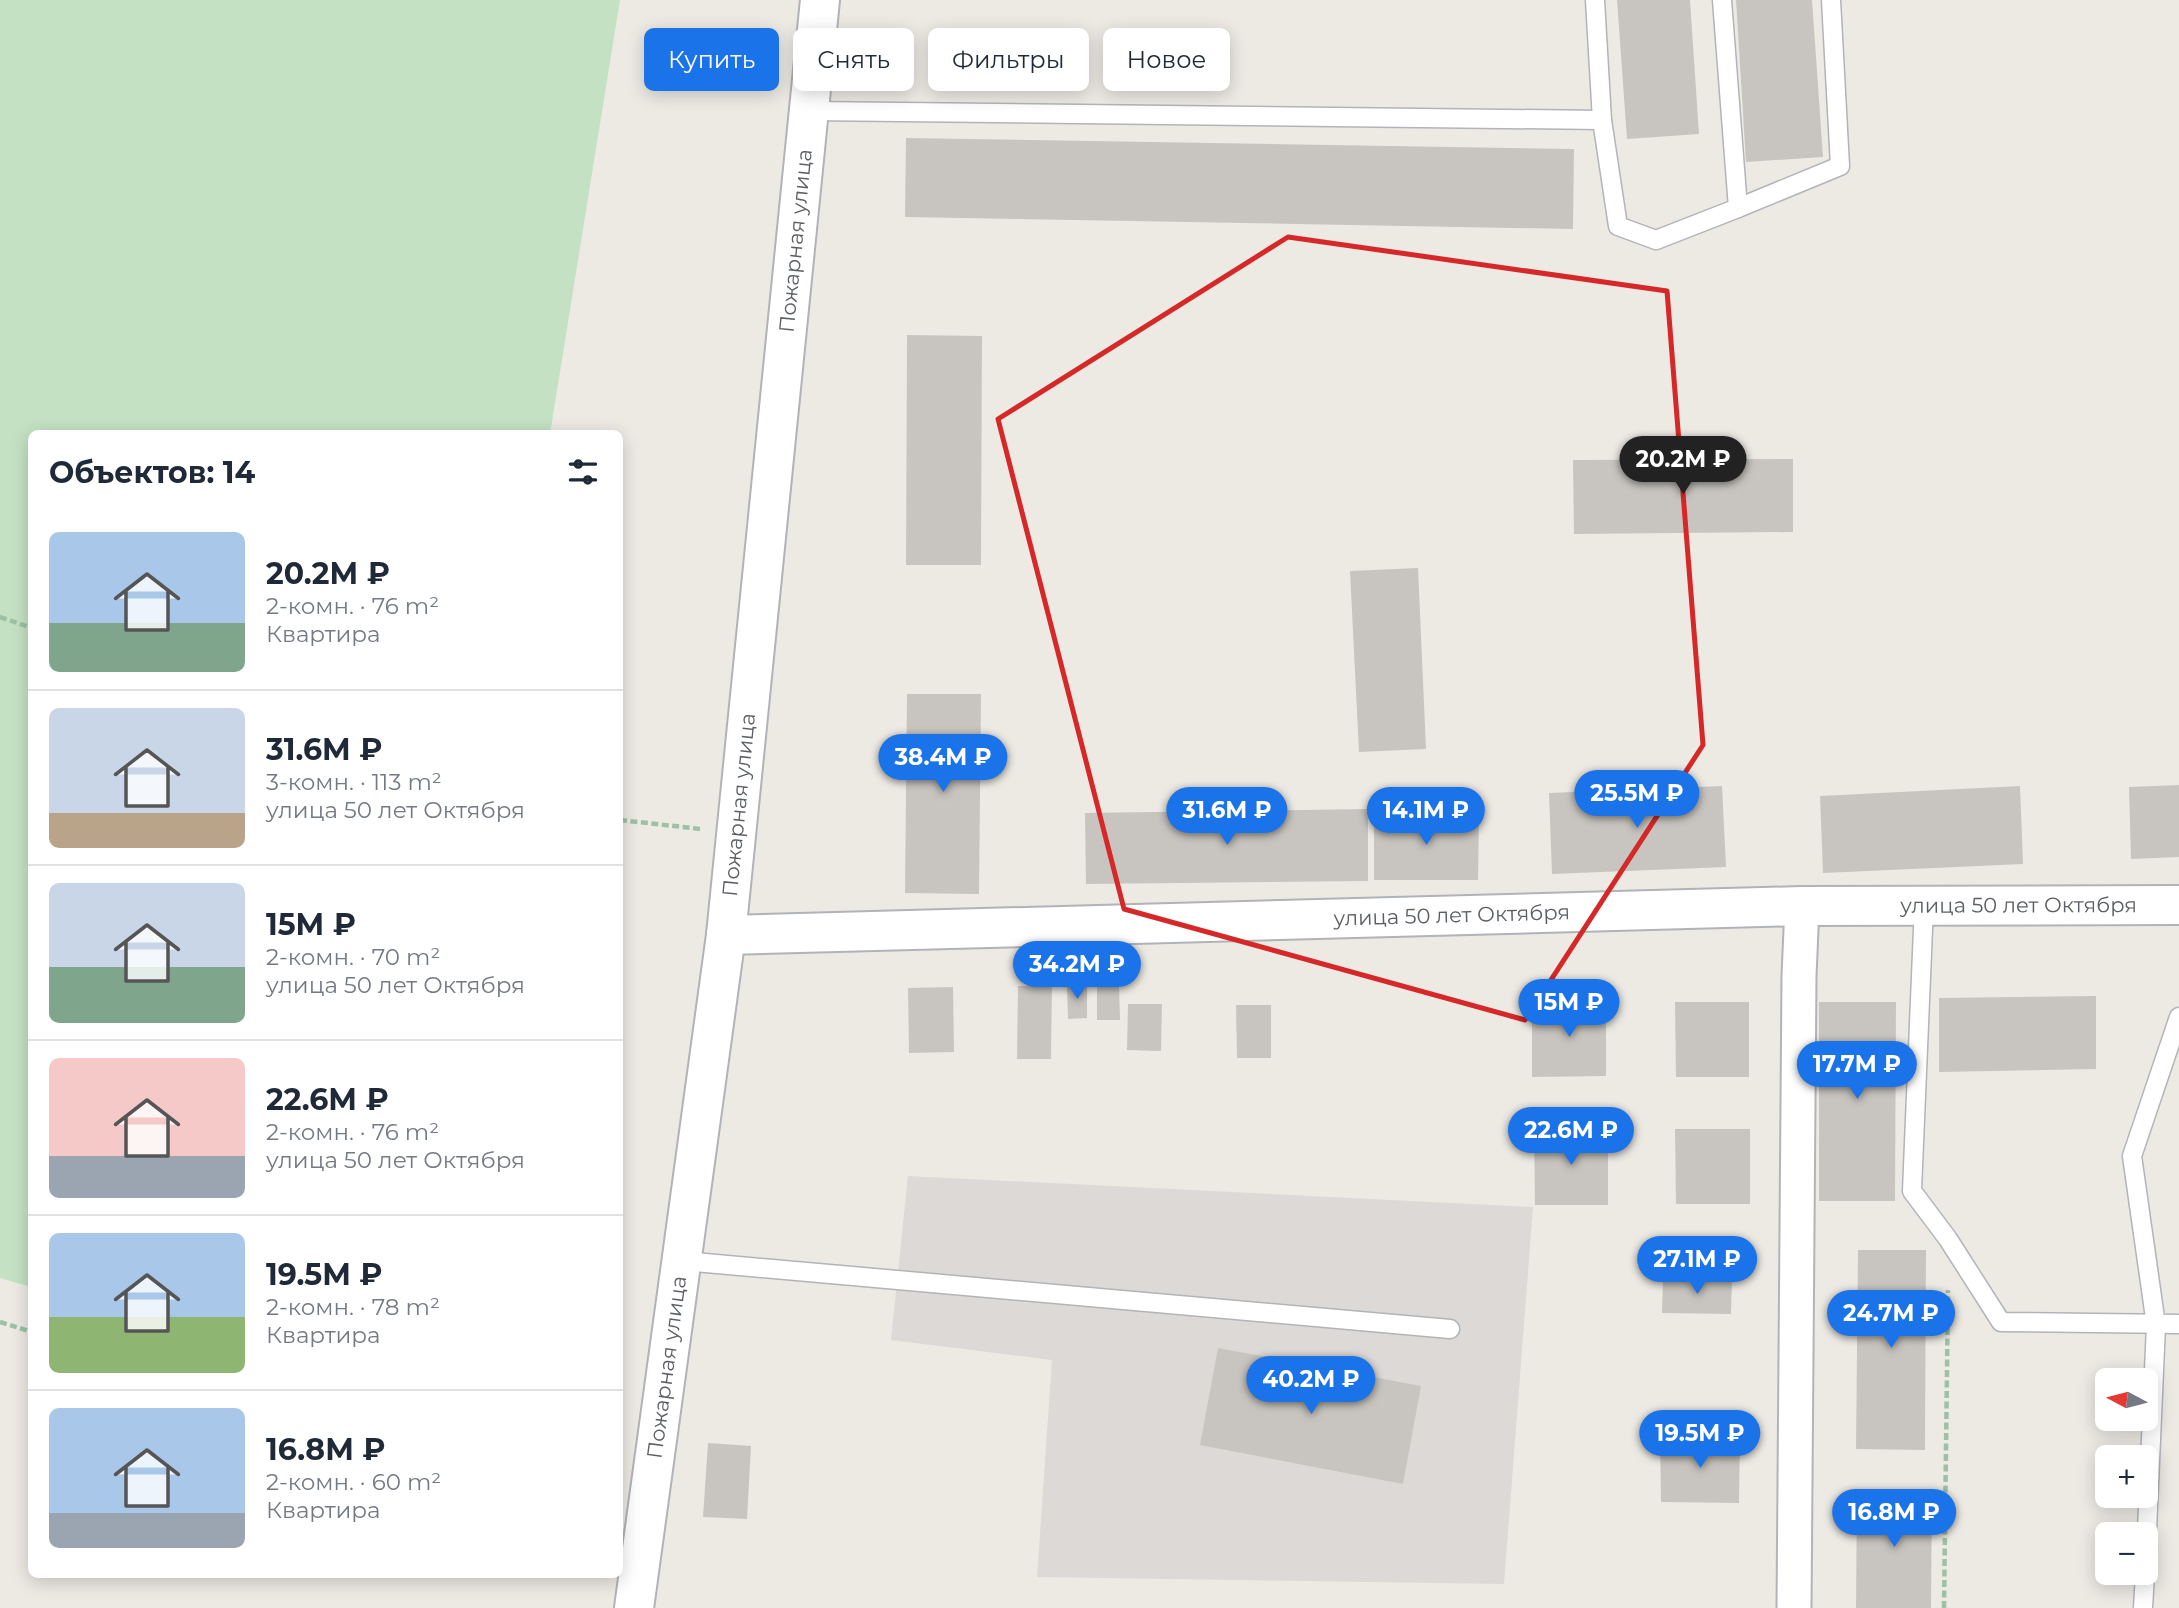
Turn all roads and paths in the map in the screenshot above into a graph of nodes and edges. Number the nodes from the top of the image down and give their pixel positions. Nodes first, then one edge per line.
1 (820, 0) edge
2 (1595, 0) edge
3 (1722, 0) edge
4 (1831, 0) edge
5 (808, 111) junction
6 (1602, 120) junction
7 (1738, 208) junction
8 (0, 617) edge
9 (28, 627) edge
10 (623, 820) edge
11 (737, 832) junction
12 (1924, 905) junction
13 (2179, 905) edge
14 (1802, 906) junction
15 (726, 935) junction
16 (2179, 1017) edge
17 (1948, 1239) junction
18 (683, 1261) junction
19 (0, 1322) edge
20 (2179, 1324) edge
21 (2156, 1325) junction
22 (1450, 1329) dead end
23 (28, 1331) edge
24 (2147, 1522) edge
25 (2144, 1585) edge
26 (634, 1608) edge
27 (1794, 1608) edge
28 (1944, 1608) edge
29 (2143, 1608) edge

1 - 5 street, Пожарная улица
2 - 6 lane
3 - 7 lane
4 - 7 lane
5 - 6 lane
5 - 11 street, Пожарная улица
6 - 7 lane
8 - 9 path
10 - 11 path
11 - 15 street, Пожарная улица
12 - 13 street, улица 50 лет Октября
12 - 14 street, улица 50 лет Октября
12 - 17 lane
14 - 15 street, улица 50 лет Октября
14 - 27 street
15 - 18 street, Пожарная улица
16 - 21 lane
17 - 21 lane
17 - 28 path
18 - 22 lane
18 - 26 street, Пожарная улица
19 - 23 path
20 - 21 lane
21 - 24 lane
25 - 29 lane

